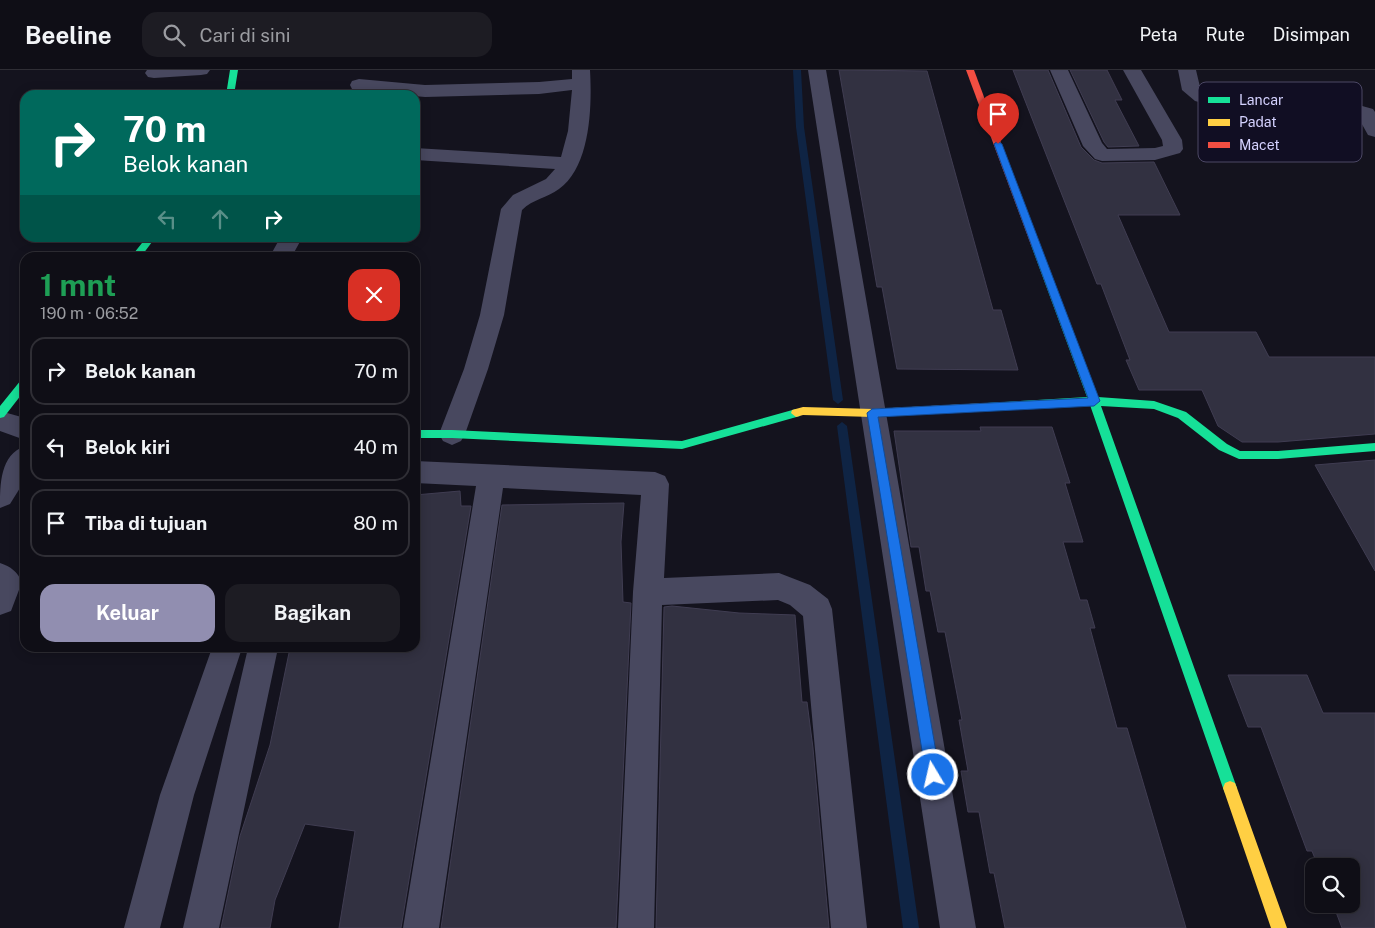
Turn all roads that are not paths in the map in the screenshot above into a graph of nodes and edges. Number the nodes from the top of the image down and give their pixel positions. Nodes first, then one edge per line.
1 (201, 70) edge
2 (234, 70) edge
3 (817, 70) edge
4 (970, 70) edge
5 (1059, 70) edge
6 (1132, 70) edge
7 (1187, 70) edge
8 (154, 73) dead end
9 (581, 77) edge
10 (360, 83) edge
11 (231, 90) edge
12 (417, 90) edge
13 (420, 90) edge
14 (1198, 94) edge
15 (1362, 112) edge
16 (1375, 131) edge
17 (420, 154) edge
18 (568, 164) junction
19 (148, 242) edge
20 (139, 252) edge
21 (20, 388) edge
22 (1094, 401) junction
23 (872, 413) junction
24 (0, 414) edge
25 (0, 421) edge
26 (20, 427) edge
27 (420, 434) edge
28 (452, 434) junction
29 (1375, 447) edge
30 (20, 465) edge
31 (420, 472) edge
32 (491, 475) junction
33 (0, 496) edge
34 (0, 576) edge
35 (648, 592) junction
36 (0, 601) edge
37 (226, 652) edge
38 (262, 652) edge
39 (142, 928) edge
40 (201, 928) edge
41 (421, 928) edge
42 (636, 928) edge
43 (849, 928) edge
44 (958, 928) edge
45 (1279, 928) edge

1 - 8 street
2 - 11 street
3 - 23 street
4 - 22 street
5 - 6 street
7 - 14 street
9 - 13 street
9 - 18 street
10 - 12 street
15 - 16 street
17 - 18 street
18 - 28 street
19 - 20 street
21 - 24 street
22 - 23 street
22 - 29 street
22 - 45 street
23 - 28 street
23 - 44 street
25 - 26 street
27 - 28 street
30 - 33 street
31 - 32 street
32 - 35 street
32 - 41 street
34 - 36 street
35 - 42 street
35 - 43 street
37 - 39 street
38 - 40 street

